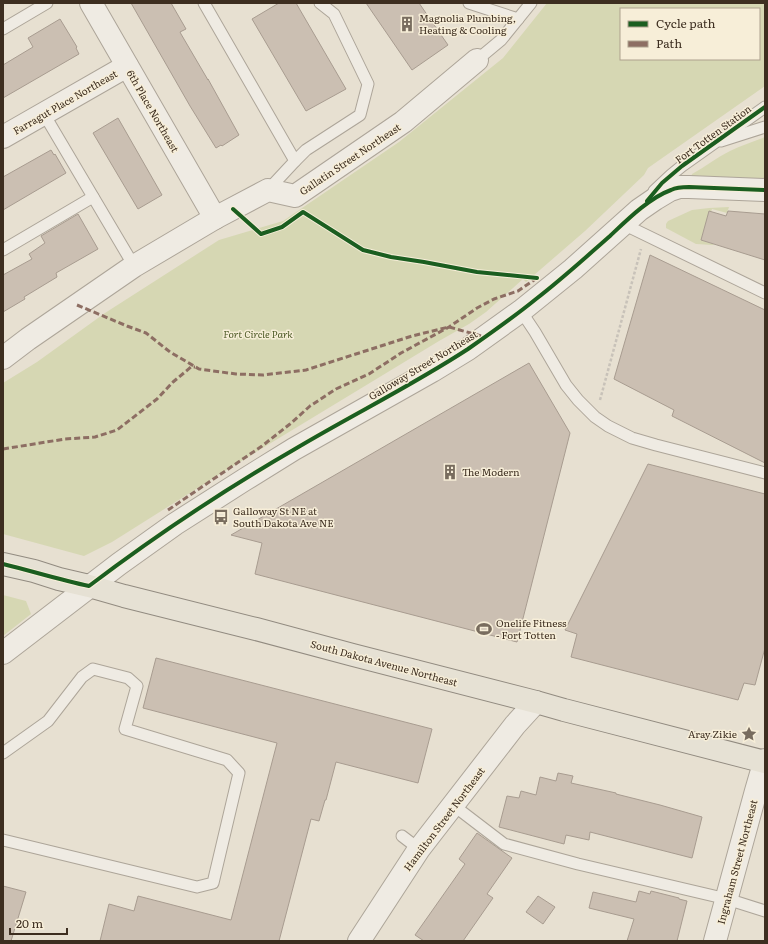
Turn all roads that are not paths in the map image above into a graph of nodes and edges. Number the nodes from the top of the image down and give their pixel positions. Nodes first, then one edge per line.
1 (48, 3) edge
2 (91, 3) edge
3 (204, 3) edge
4 (320, 3) edge
5 (469, 3) edge
6 (531, 3) edge
7 (518, 19) junction
8 (3, 29) edge
9 (477, 60) joint
10 (127, 66) junction
11 (765, 106) edge
12 (44, 114) junction
13 (765, 127) edge
14 (3, 137) edge
15 (711, 145) junction
16 (295, 161) junction
17 (268, 190) junction
18 (765, 190) edge
19 (93, 197) junction
20 (639, 210) junction
21 (224, 213) junction
22 (623, 224) junction
23 (3, 250) edge
24 (134, 266) junction
25 (765, 293) edge
26 (520, 311) junction
27 (3, 358) edge
28 (765, 473) edge
29 (3, 564) edge
30 (90, 586) junction
31 (3, 653) edge
32 (536, 702) junction
33 (3, 753) edge
34 (765, 761) edge
35 (453, 805) junction
36 (3, 840) edge
37 (727, 899) junction
38 (765, 911) edge
39 (359, 941) edge
40 (715, 941) edge

1 - 8 lane
2 - 10 street, 6th Place Northeast
3 - 16 lane
4 - 16 lane
5 - 7 lane
6 - 7 lane, Gallatin Street Northeast
7 - 9 lane, Gallatin Street Northeast
9 - 17 street, Gallatin Street Northeast
10 - 12 street, Farragut Place Northeast
10 - 21 street, 6th Place Northeast
11 - 15 lane, Fort Totten Station
12 - 14 street, Farragut Place Northeast
12 - 19 lane
13 - 15 lane, Fort Totten Station
15 - 20 lane, Fort Totten Station
16 - 17 lane
17 - 21 street
18 - 20 street, Galloway Street Northeast
19 - 23 lane
19 - 24 lane
20 - 22 street, Galloway Street Northeast
21 - 24 street
22 - 25 lane
22 - 26 street, Galloway Street Northeast
24 - 27 street
26 - 28 lane
26 - 30 street, Galloway Street Northeast
29 - 30 main road, South Dakota Avenue Northeast
30 - 31 street, Galloway Street Northeast
30 - 32 main road, South Dakota Avenue Northeast
32 - 34 main road, South Dakota Avenue Northeast
32 - 35 street, Hamilton Street Northeast
33 - 36 lane
34 - 37 street, Ingraham Street Northeast
35 - 37 lane
35 - 39 street, Hamilton Street Northeast
37 - 38 lane
37 - 40 street, Ingraham Street Northeast

